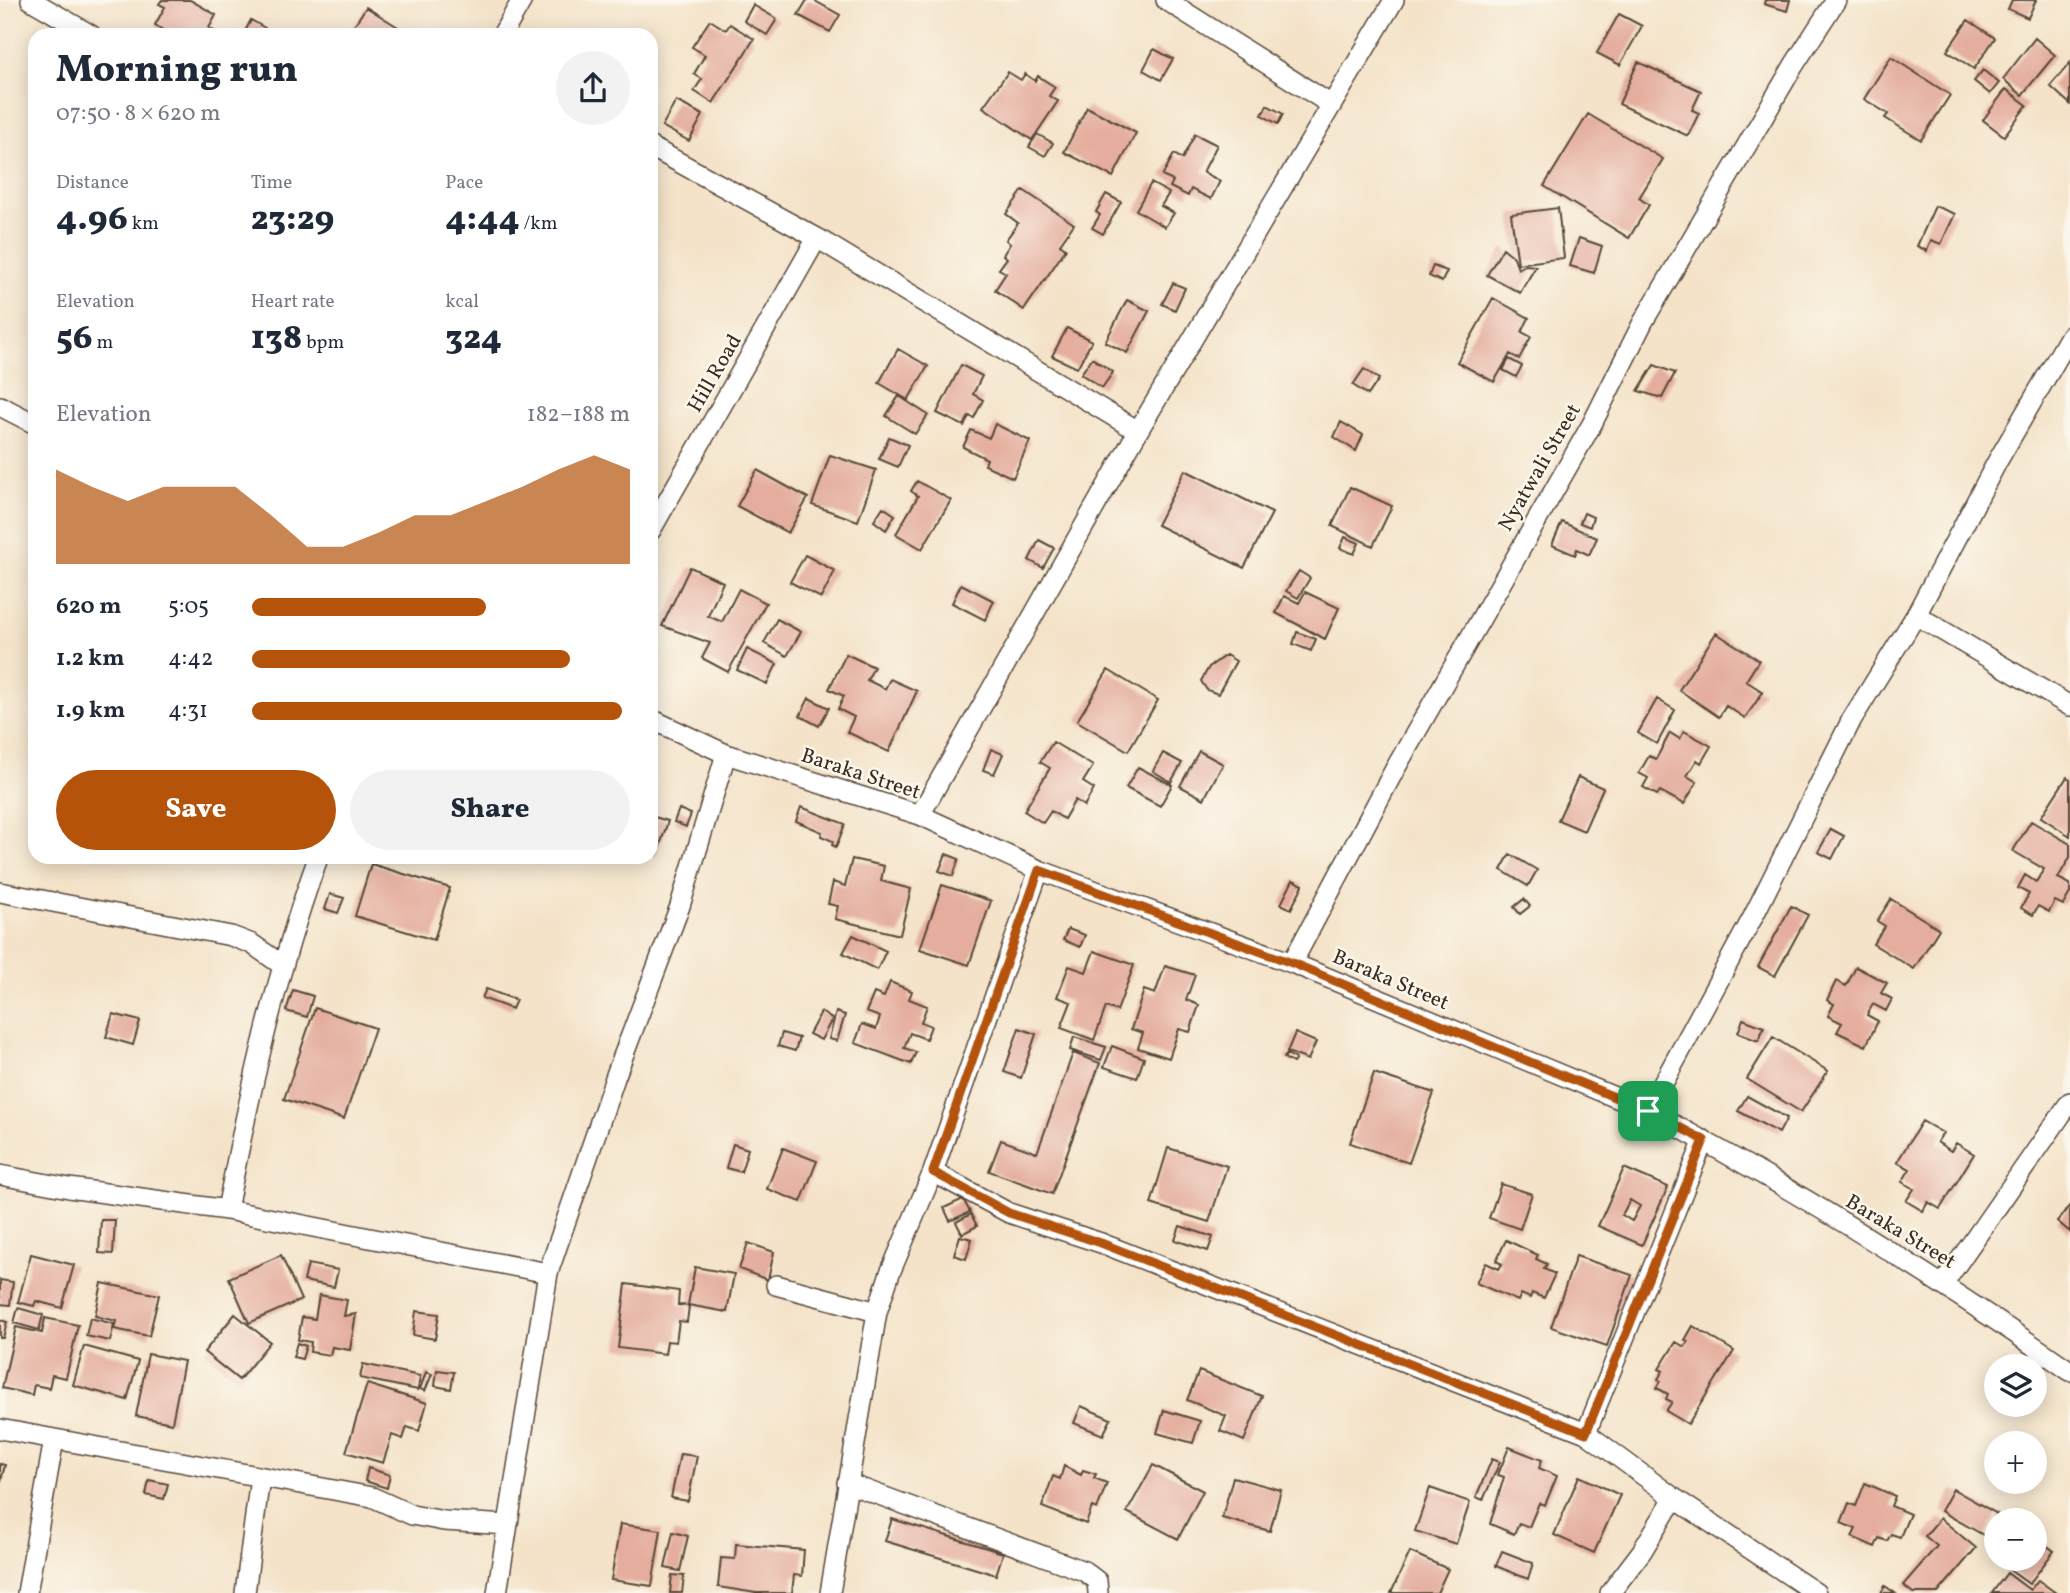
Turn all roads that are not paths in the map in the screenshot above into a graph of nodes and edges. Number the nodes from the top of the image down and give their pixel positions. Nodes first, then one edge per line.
1 (31, 0) edge
2 (522, 0) edge
3 (1166, 0) edge
4 (1394, 0) edge
5 (1836, 0) edge
6 (58, 7) edge
7 (83, 28) edge
8 (506, 28) edge
9 (1330, 104) junction
10 (658, 151) edge
11 (817, 238) junction
12 (2070, 335) edge
13 (0, 406) edge
14 (28, 420) edge
15 (1138, 431) junction
16 (658, 518) edge
17 (1916, 615) junction
18 (2070, 706) edge
19 (658, 722) edge
20 (726, 754) junction
21 (920, 815) junction
22 (316, 864) edge
23 (1039, 870) junction
24 (0, 892) edge
25 (1292, 963) junction
26 (282, 965) junction
27 (2070, 1102) edge
28 (1648, 1111) junction
29 (1704, 1140) junction
30 (933, 1172) junction
31 (0, 1175) edge
32 (227, 1210) junction
33 (548, 1273) junction
34 (1944, 1283) junction
35 (776, 1285) dead end
36 (877, 1312) junction
37 (2070, 1371) edge
38 (0, 1429) edge
39 (1586, 1433) junction
40 (54, 1439) junction
41 (260, 1477) junction
42 (847, 1483) junction
43 (1674, 1498) junction
44 (508, 1525) junction
45 (27, 1593) edge
46 (245, 1593) edge
47 (497, 1593) edge
48 (830, 1593) edge
49 (1098, 1593) edge
50 (1610, 1593) edge
51 (1816, 1593) edge

1 - 6 street
2 - 8 street
3 - 9 street
4 - 9 street
5 - 25 street, Nyatwali Street
6 - 7 street
9 - 15 street
10 - 11 street
11 - 15 street
11 - 16 street, Hill Road
12 - 17 street
13 - 14 street
15 - 21 street
17 - 18 street
17 - 28 street
19 - 20 street, Baraka Street
20 - 21 street, Baraka Street
20 - 33 street
21 - 23 street, Baraka Street
22 - 26 street
23 - 25 street, Baraka Street
23 - 30 street
24 - 26 street
25 - 28 street, Baraka Street
26 - 32 street
27 - 34 street
28 - 29 street, Baraka Street
29 - 34 street, Baraka Street
29 - 39 street
30 - 36 street
30 - 39 street
31 - 32 street
32 - 33 street
33 - 44 street
34 - 37 street, Baraka Street
35 - 36 street
36 - 42 street
38 - 40 street
39 - 43 street
40 - 41 street
40 - 45 street
41 - 44 street
41 - 46 street
42 - 48 street
42 - 49 street
43 - 50 street
43 - 51 street
44 - 47 street

